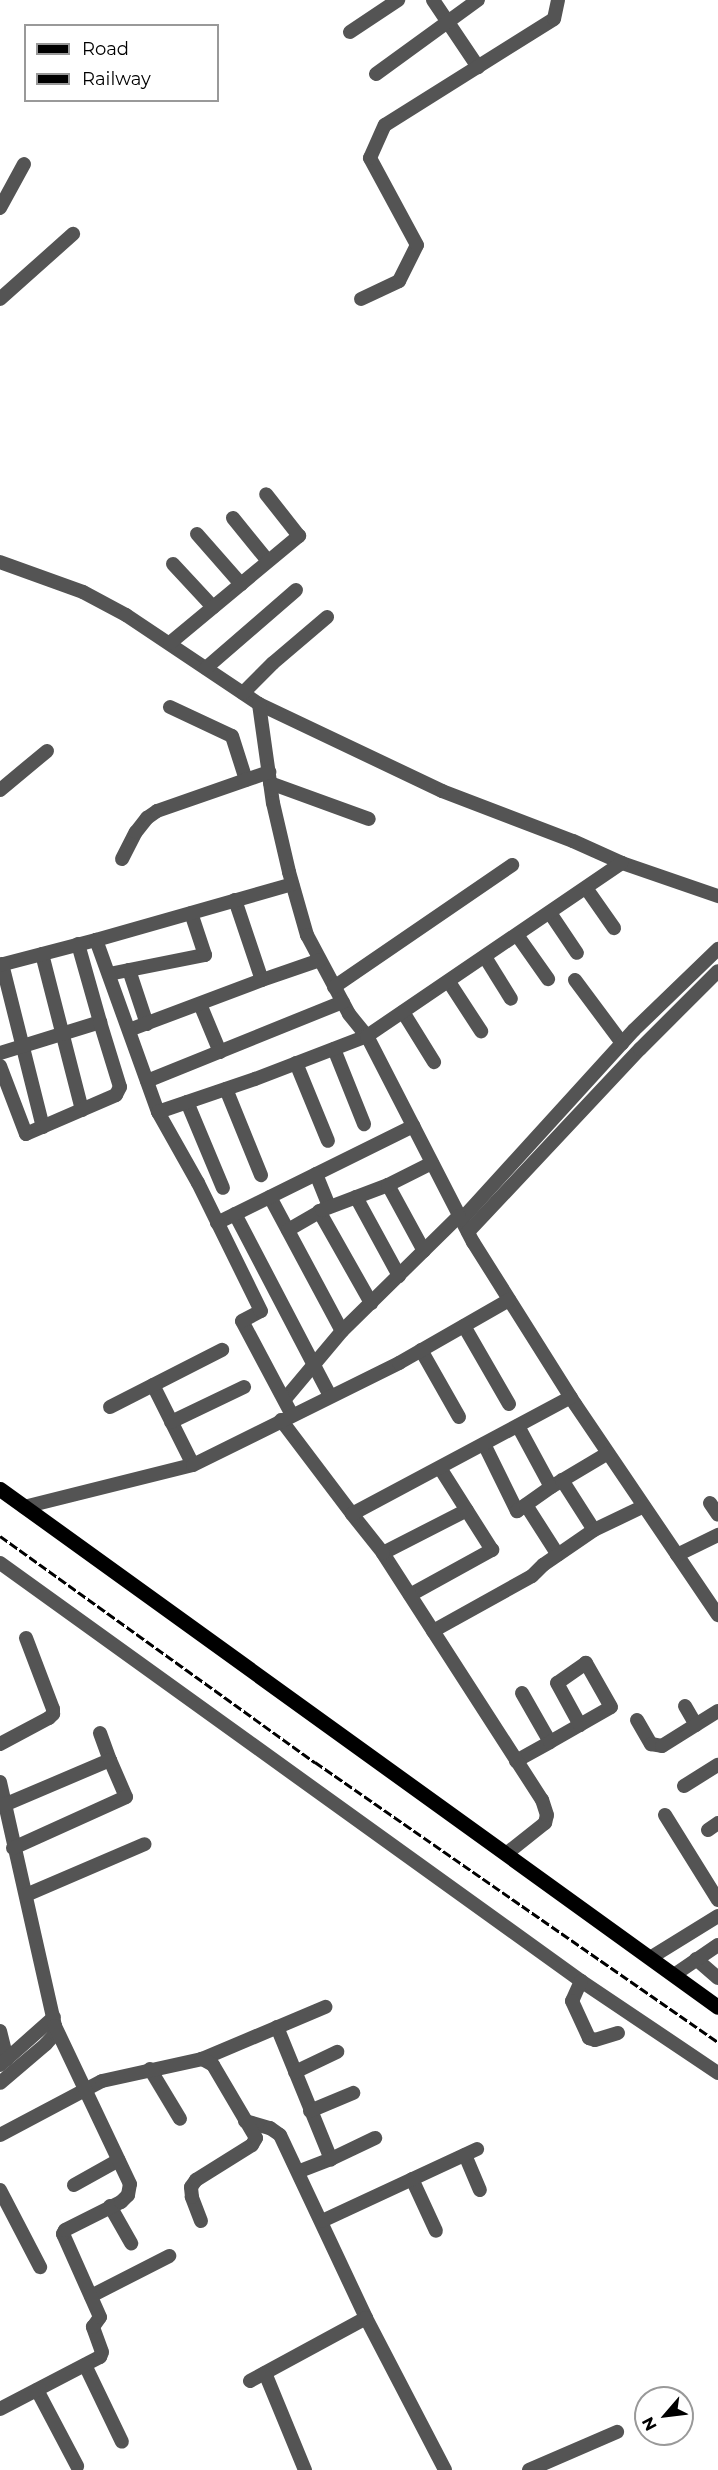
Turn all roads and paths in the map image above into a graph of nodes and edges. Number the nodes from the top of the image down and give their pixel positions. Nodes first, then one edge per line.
1 (398, 0) edge
2 (433, 0) edge
3 (478, 0) edge
4 (558, 0) edge
5 (447, 22) junction
6 (351, 32) dead end
7 (478, 67) junction
8 (376, 74) dead end
9 (24, 164) dead end
10 (0, 208) edge
11 (73, 234) dead end
12 (0, 299) edge
13 (361, 299) dead end
14 (266, 494) dead end
15 (233, 518) dead end
16 (197, 534) dead end
17 (268, 561) junction
18 (0, 562) edge
19 (173, 564) dead end
20 (241, 584) junction
21 (296, 590) dead end
22 (213, 607) junction
23 (327, 617) dead end
24 (170, 643) junction
25 (206, 668) junction
26 (243, 693) junction
27 (259, 704) junction
28 (170, 707) dead end
29 (47, 751) dead end
30 (270, 777) junction
31 (246, 780) junction
32 (0, 790) edge
33 (369, 819) dead end
34 (122, 859) dead end
35 (621, 863) junction
36 (512, 865) dead end
37 (292, 884) junction
38 (586, 888) junction
39 (718, 896) edge
40 (235, 900) junction
41 (191, 913) junction
42 (550, 913) junction
43 (614, 928) dead end
44 (517, 935) junction
45 (96, 940) junction
46 (78, 944) junction
47 (718, 949) edge
48 (577, 953) dead end
49 (42, 954) junction
50 (485, 957) junction
51 (320, 960) junction
52 (1, 964) edge
53 (129, 970) junction
54 (718, 971) edge
55 (109, 974) junction
56 (548, 979) dead end
57 (262, 980) junction
58 (575, 980) dead end
59 (449, 982) junction
60 (334, 987) junction
61 (511, 999) dead end
62 (343, 1002) junction
63 (200, 1004) junction
64 (404, 1012) junction
65 (100, 1022) junction
66 (147, 1024) junction
67 (129, 1030) junction
68 (481, 1031) dead end
69 (63, 1034) junction
70 (367, 1036) junction
71 (622, 1043) junction
72 (23, 1046) junction
73 (334, 1048) junction
74 (220, 1052) junction
75 (0, 1053) edge
76 (434, 1062) dead end
77 (296, 1063) junction
78 (0, 1066) edge
79 (147, 1081) junction
80 (226, 1089) junction
81 (187, 1102) junction
82 (82, 1110) junction
83 (158, 1112) junction
84 (364, 1124) dead end
85 (413, 1126) junction
86 (44, 1127) junction
87 (328, 1140) dead end
88 (432, 1163) junction
89 (316, 1174) junction
90 (261, 1175) dead end
91 (388, 1185) junction
92 (223, 1188) dead end
93 (270, 1197) junction
94 (356, 1197) junction
95 (324, 1209) junction
96 (235, 1214) junction
97 (217, 1222) junction
98 (463, 1223) junction
99 (288, 1230) junction
100 (424, 1251) junction
101 (399, 1276) junction
102 (509, 1299) junction
103 (371, 1303) junction
104 (464, 1326) junction
105 (342, 1331) junction
106 (222, 1350) dead end
107 (421, 1350) junction
108 (314, 1364) junction
109 (153, 1385) junction
110 (244, 1387) dead end
111 (330, 1396) junction
112 (571, 1397) junction
113 (285, 1398) junction
114 (509, 1404) dead end
115 (110, 1407) dead end
116 (459, 1417) dead end
117 (286, 1418) junction
118 (171, 1422) junction
119 (518, 1426) junction
120 (484, 1444) junction
121 (608, 1453) junction
122 (193, 1465) junction
123 (440, 1468) junction
124 (556, 1484) junction
125 (0, 1489) edge
126 (710, 1503) dead end
127 (526, 1505) junction
128 (24, 1506) junction
129 (644, 1506) junction
130 (467, 1510) junction
131 (352, 1514) junction
132 (718, 1515) edge
133 (594, 1530) junction
134 (718, 1535) edge
135 (383, 1553) junction
136 (558, 1555) junction
137 (677, 1555) junction
138 (0, 1563) edge
139 (410, 1595) junction
140 (718, 1616) edge
141 (433, 1631) junction
142 (26, 1638) dead end
143 (522, 1693) dead end
144 (685, 1706) dead end
145 (718, 1712) edge
146 (637, 1720) dead end
147 (580, 1725) dead end
148 (696, 1725) junction
149 (100, 1733) dead end
150 (550, 1742) junction
151 (0, 1744) edge
152 (110, 1760) junction
153 (516, 1761) junction
154 (718, 1765) edge
155 (0, 1782) edge
156 (684, 1786) dead end
157 (4, 1805) junction
158 (665, 1815) dead end
159 (4, 1828) edge
160 (145, 1844) dead end
161 (13, 1848) junction
162 (506, 1854) junction
163 (26, 1895) junction
164 (718, 1900) edge
165 (718, 1916) edge
166 (718, 1945) edge
167 (650, 1958) junction
168 (696, 1959) junction
169 (674, 1975) junction
170 (718, 1978) edge
171 (581, 1981) junction
172 (717, 2004) edge
173 (326, 2007) dead end
174 (54, 2022) junction
175 (277, 2028) junction
176 (0, 2031) edge
177 (618, 2033) dead end
178 (337, 2052) dead end
179 (202, 2059) junction
180 (3, 2062) edge
181 (150, 2069) junction
182 (295, 2072) junction
183 (718, 2073) edge
184 (0, 2083) edge
185 (84, 2090) junction
186 (353, 2093) dead end
187 (310, 2111) junction
188 (180, 2119) dead end
189 (245, 2121) junction
190 (0, 2135) edge
191 (375, 2138) dead end
192 (330, 2159) junction
193 (119, 2160) junction
194 (299, 2171) junction
195 (412, 2179) junction
196 (74, 2185) dead end
197 (0, 2190) edge
198 (480, 2190) dead end
199 (110, 2206) junction
200 (201, 2221) dead end
201 (322, 2221) junction
202 (436, 2230) dead end
203 (131, 2243) dead end
204 (169, 2256) dead end
205 (40, 2267) dead end
206 (91, 2296) junction
207 (366, 2318) junction
208 (85, 2365) junction
209 (265, 2373) junction
210 (250, 2381) dead end
211 (37, 2390) junction
212 (0, 2409) edge
213 (617, 2432) dead end
214 (122, 2442) dead end
215 (76, 2466) dead end
216 (305, 2470) edge
217 (446, 2470) edge
218 (529, 2470) edge

1 - 6 street
2 - 5 street
3 - 5 street
4 - 7 street
5 - 7 street
5 - 8 street
7 - 13 street
9 - 10 street
11 - 12 street
14 - 17 street
15 - 17 street
16 - 20 street
17 - 20 street
18 - 24 street
19 - 22 street
20 - 22 street
21 - 25 street
22 - 24 street
23 - 26 street
24 - 25 street
25 - 26 street
26 - 27 street
27 - 30 street
27 - 35 street
28 - 31 street
29 - 32 street
30 - 31 street
30 - 33 street
30 - 37 street
31 - 34 street
35 - 38 street
35 - 39 street
36 - 60 street
37 - 40 street
37 - 51 street
38 - 42 street
38 - 43 street
40 - 41 street
40 - 57 street
41 - 45 street
41 - 53 street
42 - 44 street
42 - 48 street
44 - 50 street
44 - 56 street
45 - 46 street
45 - 55 street
46 - 49 street
46 - 65 street
47 - 71 street
49 - 52 street
49 - 69 street
50 - 59 street
50 - 61 street
51 - 57 street
51 - 60 street
52 - 72 street
53 - 55 street
53 - 66 street
54 - 98 street
55 - 67 street
57 - 63 street
58 - 71 street
59 - 64 street
59 - 68 street
60 - 62 street
62 - 70 street
62 - 74 street
63 - 66 street
63 - 74 street
64 - 70 street
64 - 76 street
65 - 69 street
65 - 82 street
66 - 67 street
67 - 79 street
69 - 72 street
69 - 82 street
70 - 73 street
70 - 85 street
71 - 98 street
72 - 75 street
72 - 86 street
73 - 77 street
73 - 84 street
74 - 79 street
77 - 80 street
77 - 87 street
78 - 86 street
79 - 83 street
80 - 81 street
80 - 90 street
81 - 83 street
81 - 92 street
82 - 86 street
83 - 97 street
85 - 88 street
85 - 89 street
88 - 91 street
88 - 98 street
89 - 93 street
89 - 95 street
91 - 94 street
91 - 100 street
93 - 96 street
93 - 99 street
94 - 95 street
94 - 101 street
95 - 99 street
95 - 103 street
96 - 97 street
96 - 108 street
97 - 113 street
98 - 100 street
98 - 102 street
99 - 105 street
100 - 101 street
101 - 103 street
102 - 104 street
102 - 112 street
103 - 105 street
104 - 107 street
104 - 114 street
105 - 108 street
106 - 109 street
107 - 111 street
107 - 116 street
108 - 111 street
108 - 113 street
109 - 115 street
109 - 118 street
110 - 118 street
111 - 117 street
112 - 119 street
112 - 121 street
113 - 117 street
117 - 122 street
117 - 131 street
118 - 122 street
119 - 120 street
119 - 124 street
120 - 123 street
120 - 127 street
121 - 124 street
121 - 129 street
122 - 128 street
123 - 130 street
123 - 131 street
124 - 127 street
124 - 133 street
125 - 128 main road
126 - 132 street
127 - 136 street
128 - 162 main road
129 - 133 street
129 - 137 street
130 - 135 street
130 - 139 street
131 - 135 street
133 - 136 street
134 - 137 street
135 - 139 street
136 - 141 street
137 - 140 street
138 - 171 street
139 - 141 street
141 - 153 street
142 - 151 street
143 - 150 street
144 - 148 street
145 - 148 street
146 - 148 street
147 - 150 street
149 - 152 street
150 - 153 street
152 - 157 street
152 - 161 street
153 - 162 street
154 - 156 street
155 - 157 street
157 - 159 street
158 - 164 street
159 - 161 street
160 - 163 street
161 - 163 street
162 - 167 main road
163 - 174 street
165 - 167 street
166 - 168 street
167 - 169 main road
168 - 169 street
168 - 170 street
169 - 172 main road
171 - 177 street
171 - 183 street
173 - 175 street
174 - 180 street
174 - 184 street
174 - 185 street
175 - 179 street
175 - 182 street
176 - 180 street
178 - 182 street
179 - 181 street
179 - 189 street
181 - 185 street
181 - 188 street
182 - 187 street
185 - 190 street
185 - 193 street
186 - 187 street
187 - 192 street
189 - 194 street
189 - 200 street
191 - 192 street
192 - 194 street
193 - 196 street
193 - 199 street
194 - 201 street
195 - 198 street
195 - 201 street
195 - 202 street
197 - 205 street
199 - 203 street
199 - 206 street
201 - 207 street
204 - 206 street
206 - 208 street
207 - 209 street
207 - 217 street
208 - 211 street
208 - 214 street
209 - 210 street
209 - 216 street
211 - 212 street
211 - 215 street
213 - 218 street

